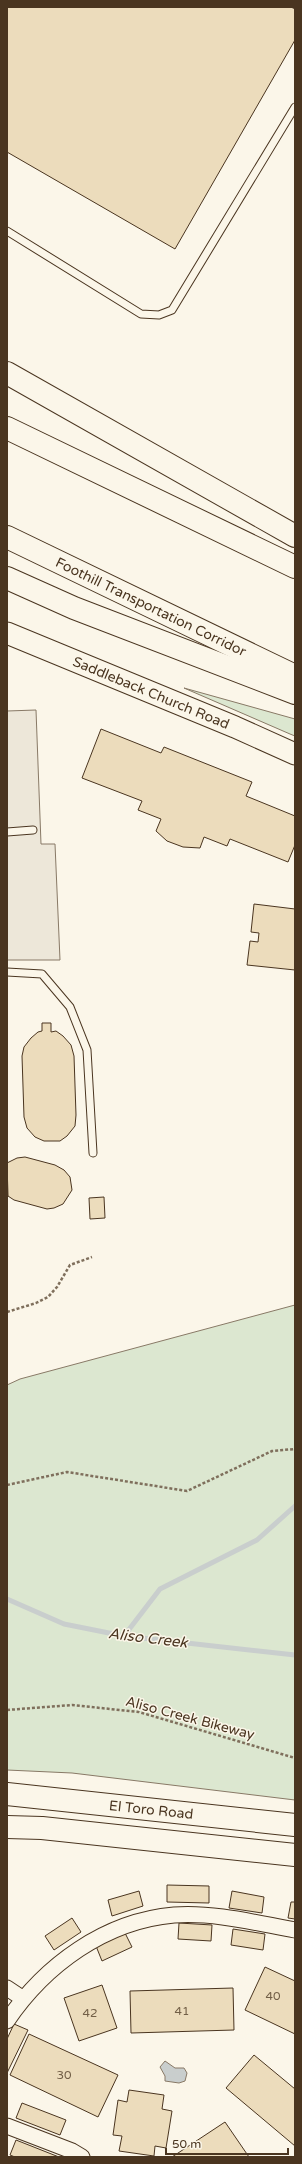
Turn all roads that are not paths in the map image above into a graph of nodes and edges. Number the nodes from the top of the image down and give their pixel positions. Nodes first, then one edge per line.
1 (295, 107) edge
2 (7, 231) edge
3 (7, 373) edge
4 (7, 428) edge
5 (295, 536) edge
6 (7, 537) edge
7 (295, 567) edge
8 (7, 578) edge
9 (7, 633) edge
10 (295, 676) edge
11 (295, 693) edge
12 (295, 754) edge
13 (33, 830) dead end
14 (7, 832) edge
15 (7, 972) edge
16 (93, 1153) dead end
17 (7, 1794) edge
18 (295, 1825) edge
19 (7, 1827) edge
20 (295, 1855) edge
21 (295, 1930) edge
22 (7, 1988) edge
23 (22, 1998) junction
24 (7, 2021) edge
25 (7, 2126) edge
26 (82, 2157) edge

1 - 2 lane
3 - 5 main road
4 - 7 main road
6 - 10 main road, Foothill Transportation Corridor
8 - 11 main road
9 - 12 main road, Saddleback Church Road
13 - 14 lane
15 - 16 lane
17 - 18 main road, El Toro Road
19 - 20 main road
21 - 23 street
22 - 23 street
23 - 24 street
25 - 26 street

